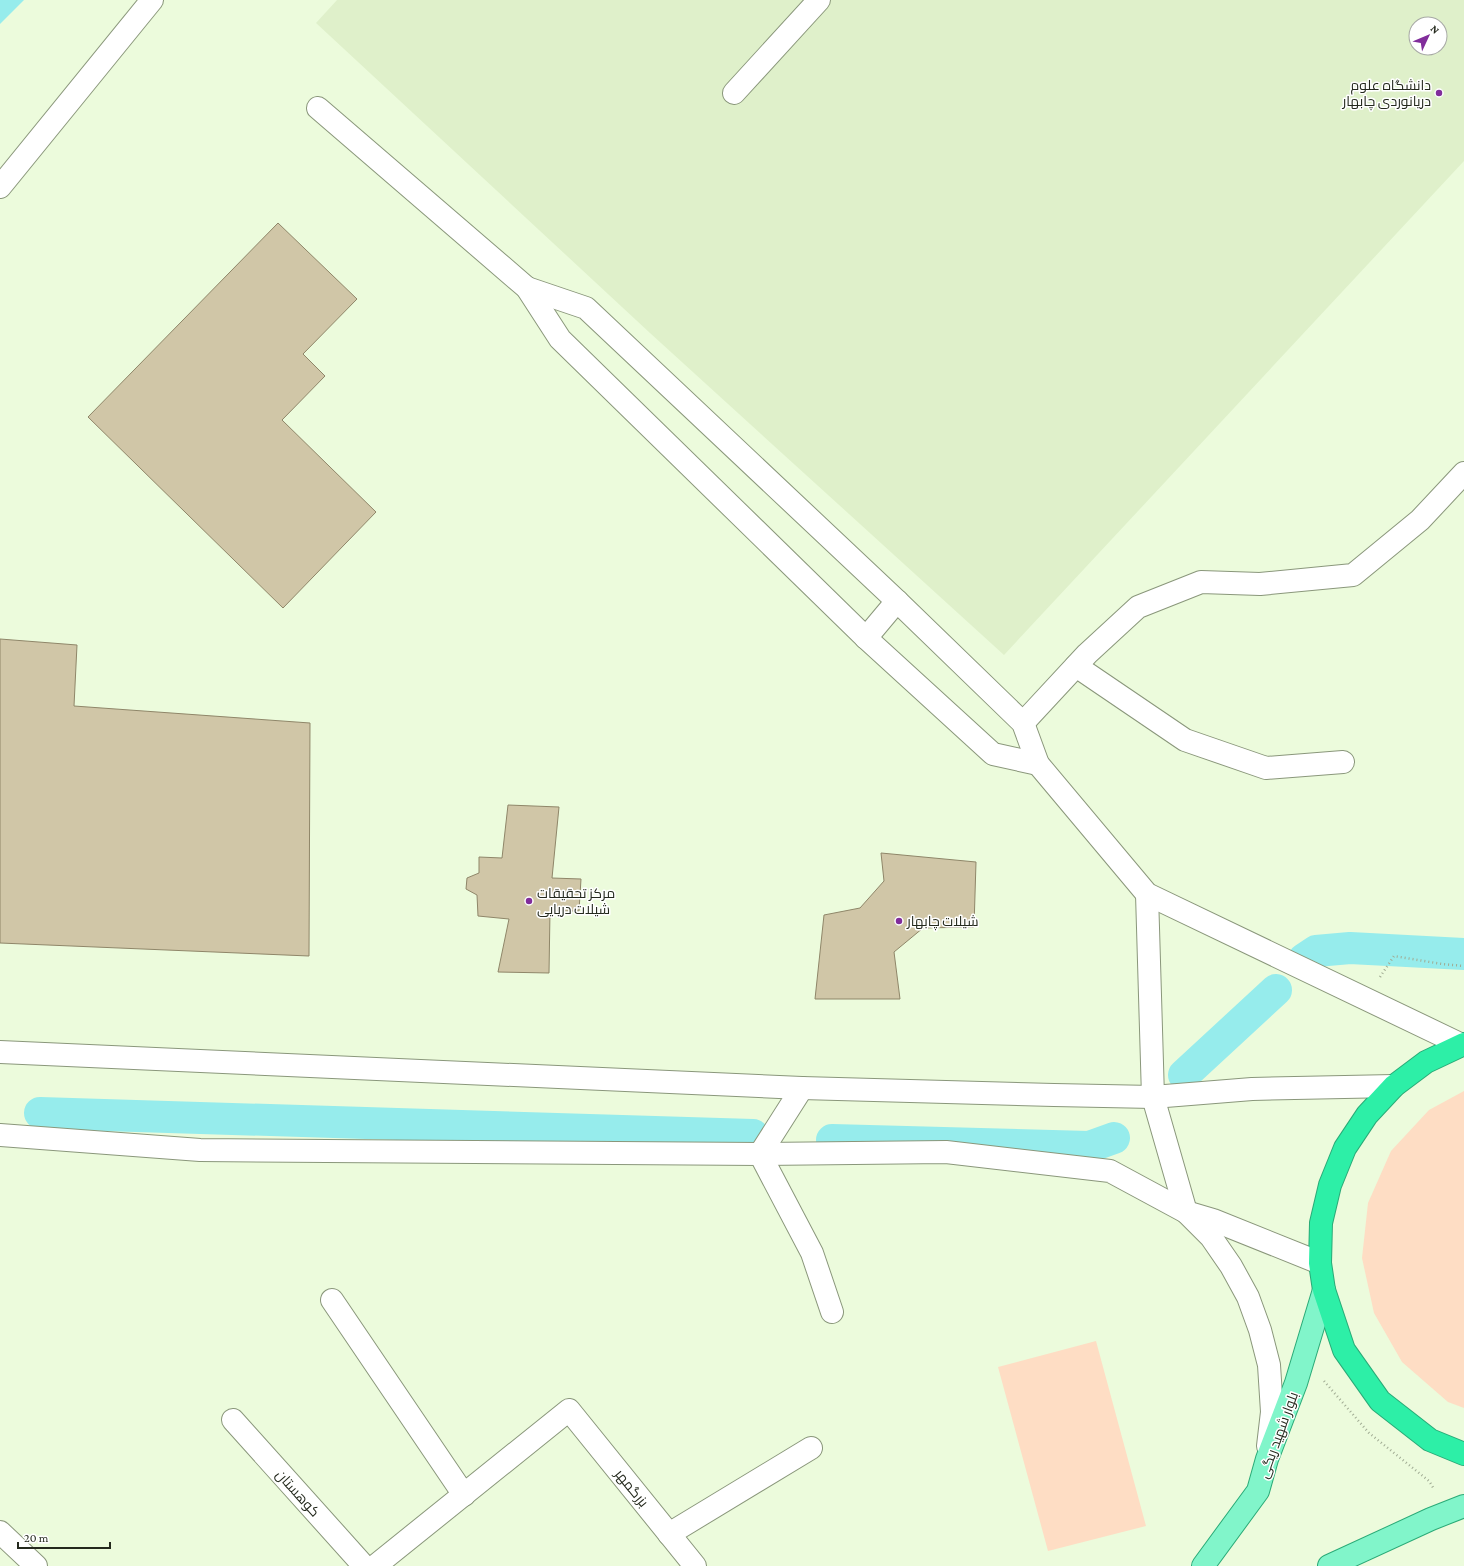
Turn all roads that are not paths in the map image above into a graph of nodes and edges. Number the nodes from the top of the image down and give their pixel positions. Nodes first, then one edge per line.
1 (152, 0) edge
2 (819, 0) edge
3 (734, 93) dead end
4 (318, 108) dead end
5 (0, 187) edge
6 (527, 288) junction
7 (1464, 473) edge
8 (897, 602) junction
9 (866, 638) junction
10 (1076, 666) junction
11 (1023, 723) junction
12 (1343, 762) dead end
13 (1038, 764) junction
14 (1147, 894) junction
15 (1463, 1045) edge
16 (0, 1052) edge
17 (1394, 1086) junction
18 (802, 1088) junction
19 (1153, 1097) junction
20 (0, 1135) edge
21 (760, 1154) junction
22 (1186, 1212) junction
23 (1320, 1263) junction
24 (1324, 1290) junction
25 (332, 1300) dead end
26 (832, 1312) dead end
27 (233, 1420) dead end
28 (811, 1448) dead end
29 (1464, 1454) edge
30 (1267, 1459) junction
31 (464, 1495) junction
32 (1456, 1509) edge
33 (0, 1532) edge
34 (669, 1534) junction
35 (36, 1566) edge
36 (364, 1566) edge
37 (375, 1566) edge
38 (695, 1566) edge
39 (1203, 1566) edge
40 (1330, 1566) edge

1 - 5 street
2 - 3 street
4 - 6 street
6 - 8 street
6 - 9 street
7 - 10 street
8 - 9 street
8 - 11 street
9 - 13 street
10 - 11 street
10 - 12 street
11 - 13 street
13 - 14 street
14 - 15 street
14 - 19 street
15 - 17 highway
16 - 18 street
17 - 19 street
17 - 23 highway
18 - 19 street
18 - 21 street
19 - 22 street
20 - 21 street
21 - 22 street
21 - 26 street
22 - 23 street
22 - 30 street
23 - 24 highway
24 - 29 highway
24 - 30 main road, بلوار شهید ریگی
25 - 31 street
27 - 36 street, کوهستان
28 - 34 street
30 - 39 main road, بلوار شهید ریگی
31 - 34 street, بزرگمهر
31 - 37 street
32 - 40 main road
33 - 35 street
34 - 38 street, بزرگمهر

